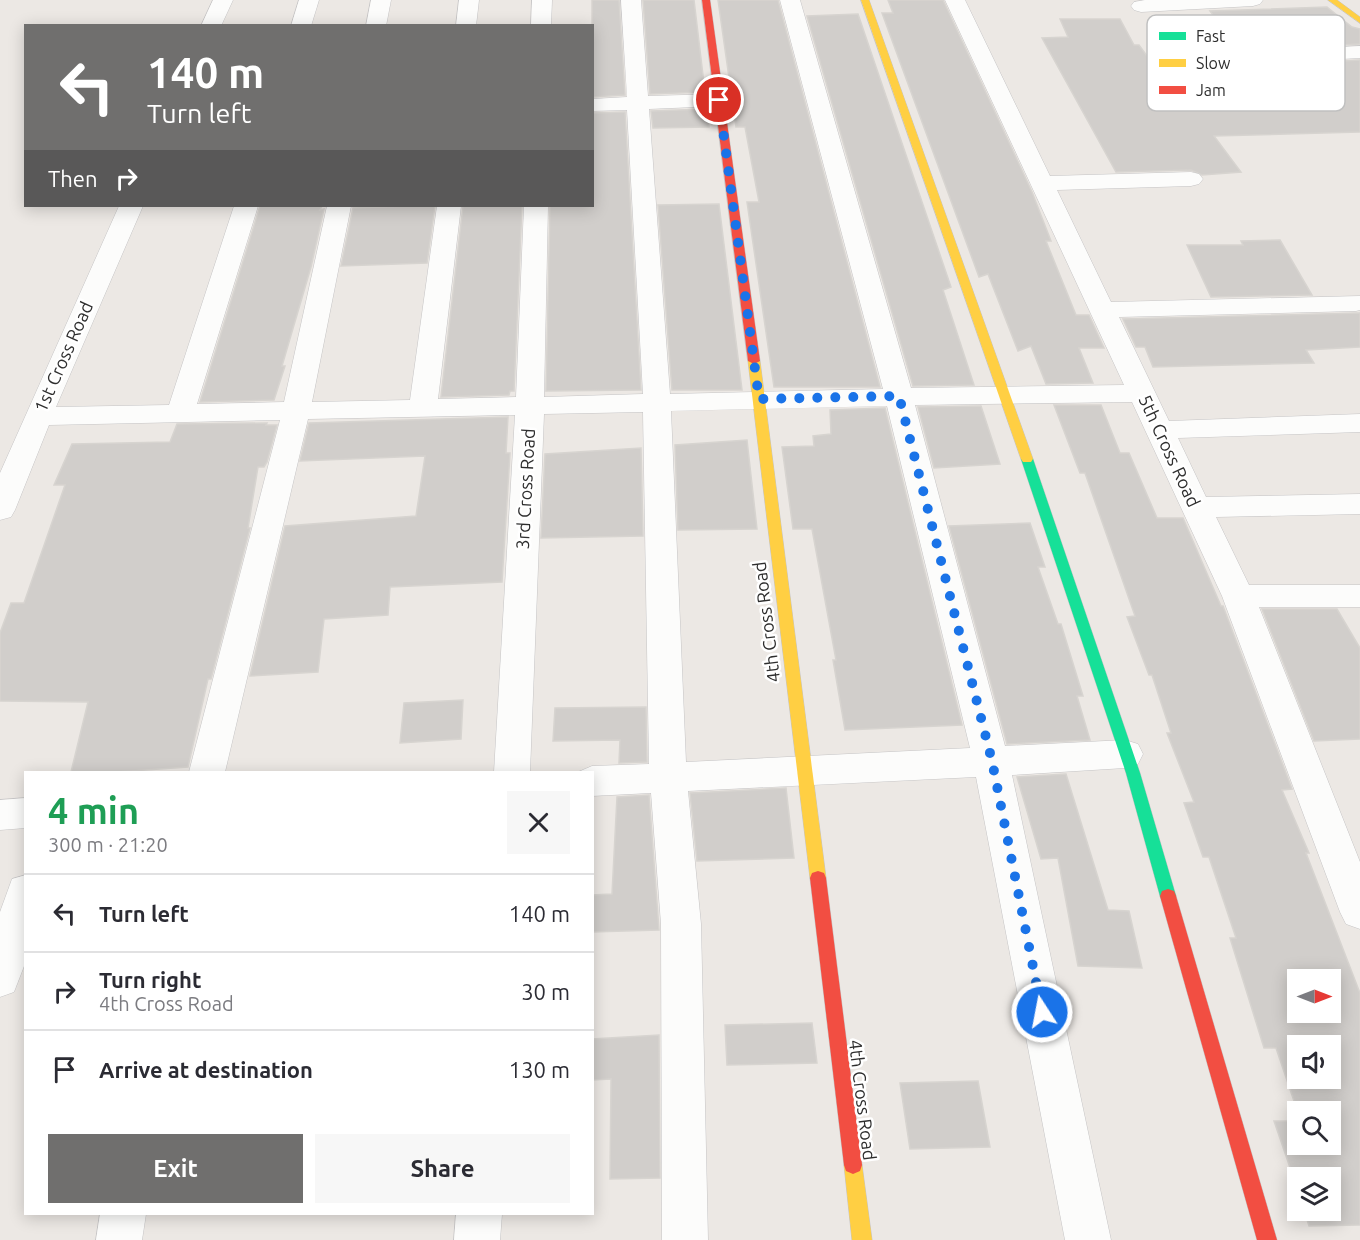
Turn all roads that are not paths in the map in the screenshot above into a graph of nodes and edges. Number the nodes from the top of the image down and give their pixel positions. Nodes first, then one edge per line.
1 (223, 0) edge
2 (309, 0) edge
3 (381, 0) edge
4 (469, 0) edge
5 (542, 0) edge
6 (631, 0) edge
7 (706, 0) edge
8 (790, 0) edge
9 (866, 0) edge
10 (955, 0) edge
11 (1253, 0) edge
12 (1332, 0) edge
13 (1142, 6) dead end
14 (1360, 21) edge
15 (212, 24) edge
16 (302, 24) edge
17 (376, 24) edge
18 (466, 24) edge
19 (541, 24) edge
20 (1360, 52) edge
21 (1345, 53) edge
22 (719, 100) junction
23 (637, 104) junction
24 (594, 105) edge
25 (1191, 179) dead end
26 (1043, 183) junction
27 (132, 207) edge
28 (246, 207) edge
29 (339, 207) edge
30 (449, 207) edge
31 (536, 207) edge
32 (1356, 303) dead end
33 (1104, 310) junction
34 (1141, 393) junction
35 (1005, 394) junction
36 (899, 396) junction
37 (759, 399) junction
38 (657, 401) junction
39 (530, 405) junction
40 (423, 408) junction
41 (296, 412) junction
42 (180, 413) junction
43 (38, 416) junction
44 (1360, 423) edge
45 (1159, 430) junction
46 (1360, 504) edge
47 (1196, 507) junction
48 (0, 510) edge
49 (1238, 596) junction
50 (1360, 596) edge
51 (1125, 754) junction
52 (992, 761) junction
53 (207, 771) edge
54 (512, 771) edge
55 (803, 772) junction
56 (669, 778) junction
57 (594, 781) edge
58 (24, 813) edge
59 (0, 815) edge
60 (24, 898) edge
61 (1360, 912) edge
62 (0, 979) edge
63 (123, 1215) edge
64 (479, 1215) edge
65 (119, 1240) edge
66 (477, 1240) edge
67 (685, 1240) edge
68 (862, 1240) edge
69 (1088, 1240) edge
70 (1267, 1240) edge

1 - 15 street
2 - 16 street
3 - 17 street
4 - 18 street
5 - 19 street
6 - 23 street
7 - 22 street, 4th Cross Road
8 - 36 street
9 - 35 street
10 - 26 street, 5th Cross Road
11 - 13 street
12 - 14 street
20 - 21 street
22 - 23 street
22 - 37 street, 4th Cross Road
23 - 24 street
23 - 38 street
25 - 26 street
26 - 33 street, 5th Cross Road
27 - 43 street, 1st Cross Road
28 - 42 street
29 - 41 street
30 - 40 street
31 - 39 street, 3rd Cross Road
32 - 33 street
33 - 34 street, 5th Cross Road
34 - 35 street
34 - 45 street, 5th Cross Road
35 - 36 street
35 - 51 street
36 - 37 street
36 - 52 street
37 - 38 street
37 - 55 street, 4th Cross Road
38 - 39 street
38 - 56 street
39 - 40 street
39 - 54 street, 3rd Cross Road
40 - 41 street
41 - 42 street
41 - 53 street
42 - 43 street
43 - 48 street, 1st Cross Road
44 - 45 street
45 - 47 street, 5th Cross Road
46 - 47 street
47 - 49 street, 5th Cross Road
49 - 50 street
49 - 61 street, 5th Cross Road
51 - 52 street
51 - 70 street
52 - 55 street
52 - 69 street
55 - 56 street
55 - 68 street, 4th Cross Road
56 - 57 street
56 - 67 street
58 - 59 street
60 - 62 street
63 - 65 street
64 - 66 street

